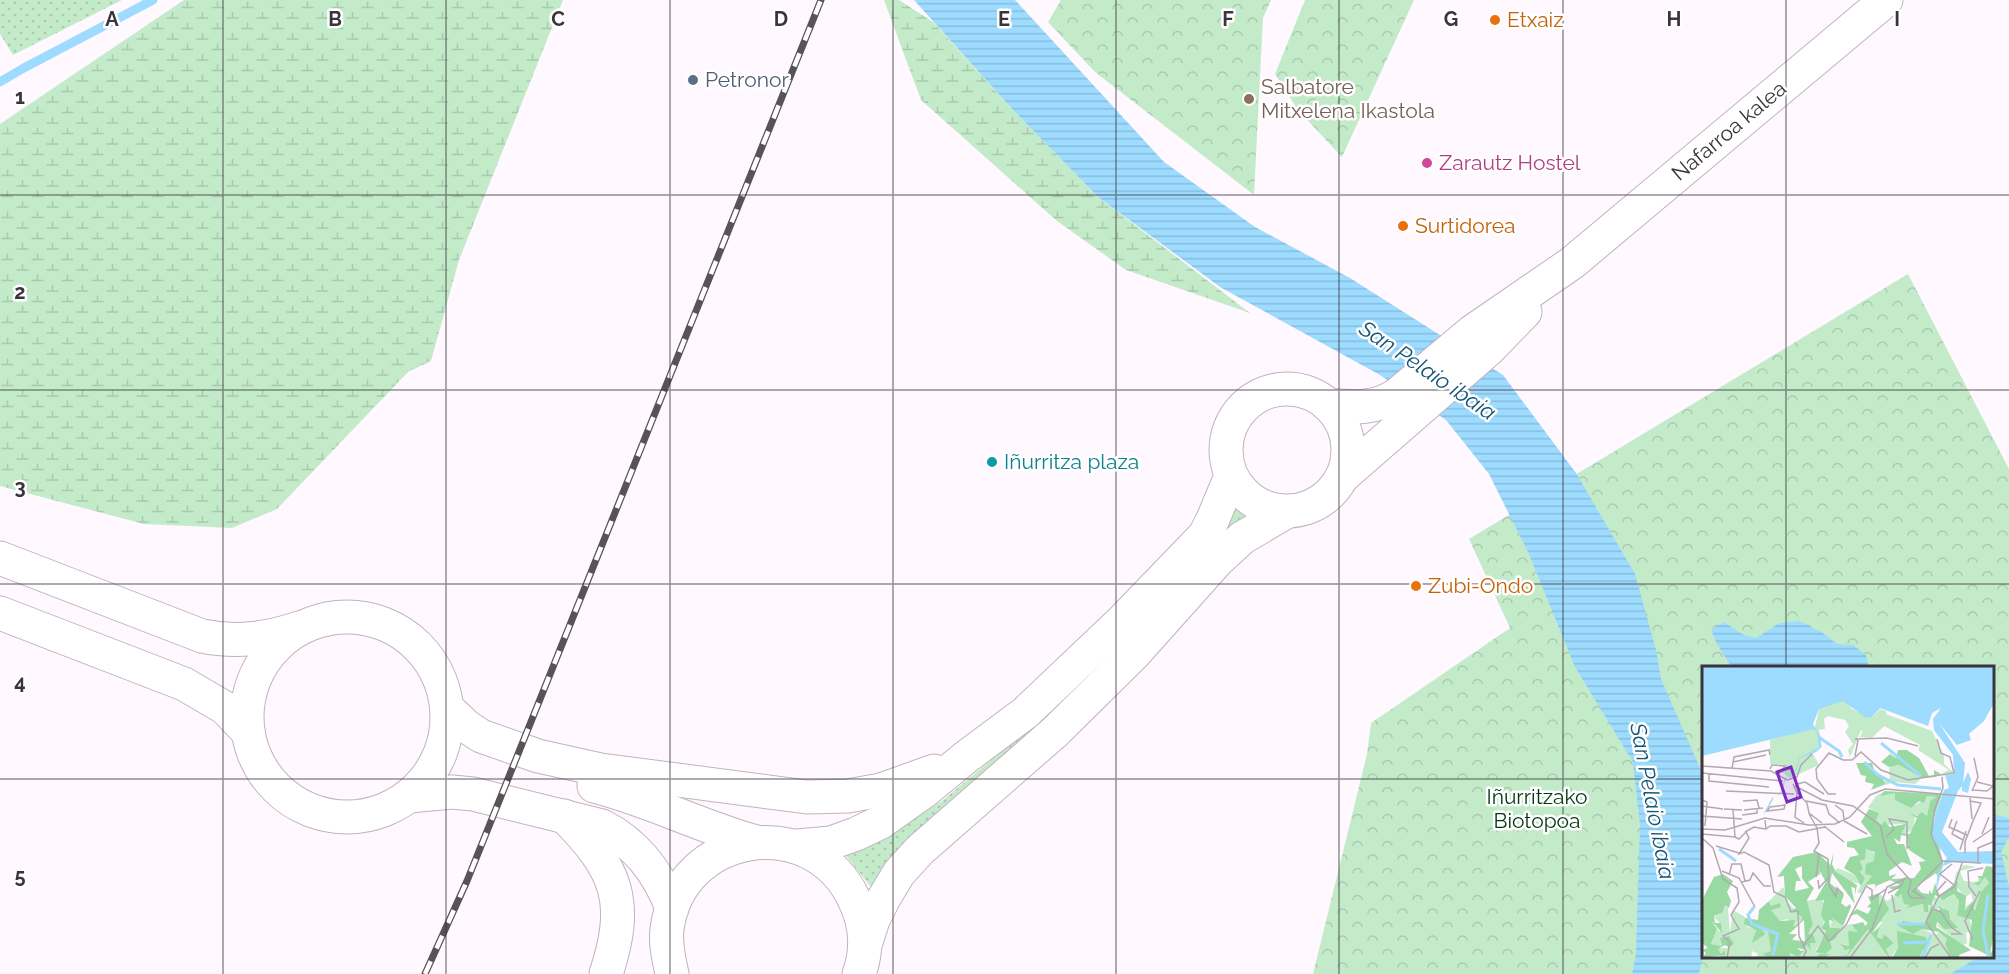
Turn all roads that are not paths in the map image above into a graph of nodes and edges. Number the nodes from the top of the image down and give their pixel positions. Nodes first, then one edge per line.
1 (1886, 0) edge
2 (1411, 400) junction
3 (1328, 405) junction
4 (1231, 476) junction
5 (1342, 477) junction
6 (1286, 512) junction
7 (0, 558) edge
8 (0, 613) edge
9 (298, 628) junction
10 (447, 708) junction
11 (248, 732) junction
12 (481, 736) junction
13 (966, 757) junction
14 (409, 796) junction
15 (563, 815) junction
16 (756, 842) junction
17 (797, 846) junction
18 (672, 908) junction
19 (862, 959) edge
20 (665, 966) edge
21 (606, 974) edge

1 - 2 highway, Nafarroa kalea
2 - 3 highway
2 - 5 highway
3 - 4 highway
3 - 5 highway
4 - 6 highway
4 - 13 highway
5 - 6 highway
6 - 19 highway
7 - 9 highway
8 - 11 highway
9 - 10 highway
9 - 11 highway
10 - 12 highway
10 - 14 highway
11 - 14 highway
12 - 13 highway
12 - 16 highway
13 - 17 highway
14 - 15 highway
15 - 18 highway
15 - 21 highway
16 - 17 highway
16 - 18 highway
17 - 19 highway
18 - 20 highway

